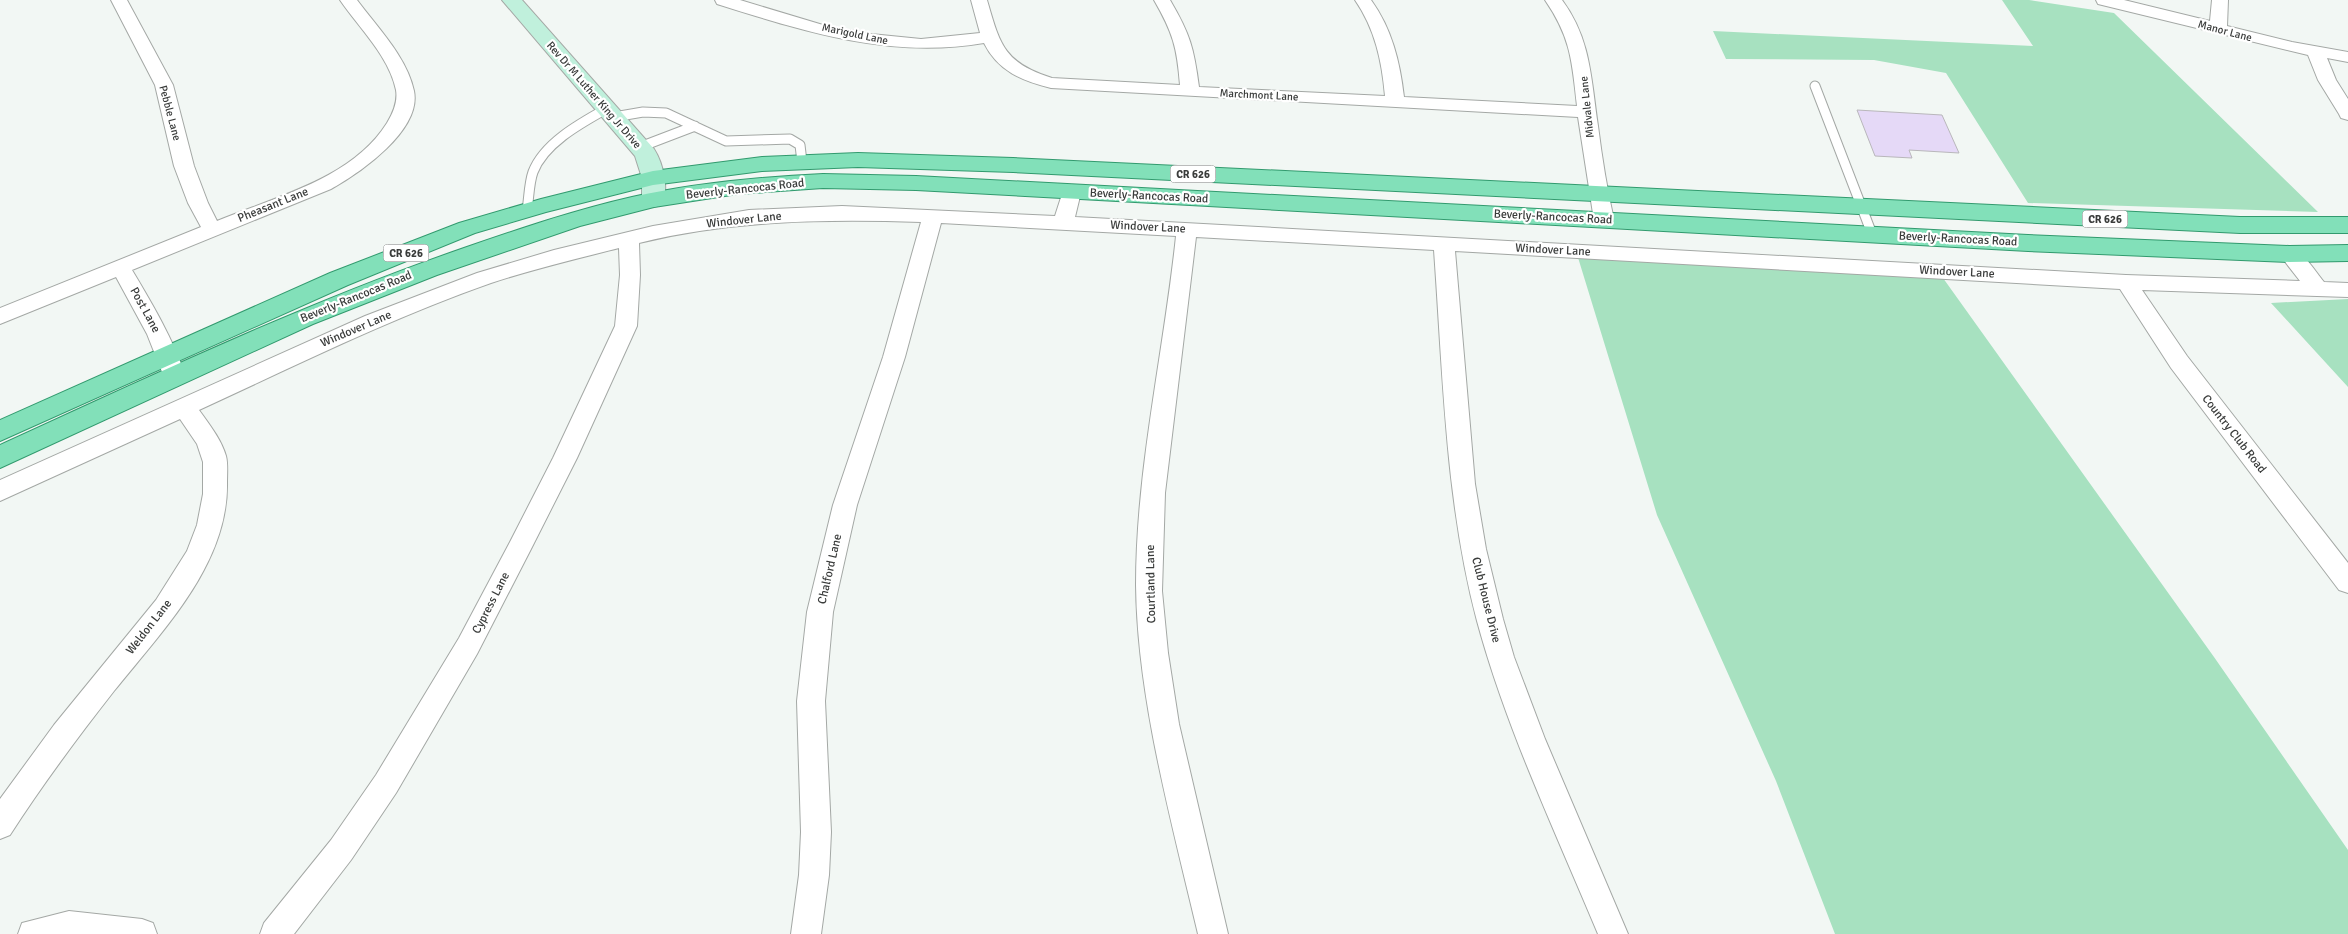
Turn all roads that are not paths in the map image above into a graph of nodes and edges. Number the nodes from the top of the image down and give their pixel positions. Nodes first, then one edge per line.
1 (119, 0) edge
2 (348, 0) edge
3 (512, 0) edge
4 (723, 0) edge
5 (979, 0) edge
6 (1162, 0) edge
7 (1363, 0) edge
8 (1553, 0) edge
9 (2104, 0) edge
10 (2220, 0) edge
11 (2218, 29) junction
12 (989, 37) junction
13 (2315, 52) junction
14 (2348, 56) edge
15 (1815, 86) dead end
16 (1190, 91) junction
17 (1395, 102) junction
18 (1587, 112) junction
19 (610, 113) junction
20 (2348, 114) edge
21 (695, 126) junction
22 (640, 147) junction
23 (802, 162) junction
24 (1257, 177) junction
25 (653, 189) junction
26 (1070, 192) junction
27 (1598, 194) junction
28 (1862, 207) junction
29 (527, 210) junction
30 (934, 216) junction
31 (1604, 220) junction
32 (1063, 222) junction
33 (2348, 225) edge
34 (1187, 229) junction
35 (212, 230) junction
36 (1872, 234) junction
37 (629, 238) junction
38 (1444, 245) junction
39 (2348, 253) edge
40 (2289, 254) junction
41 (120, 267) junction
42 (2126, 282) junction
43 (2320, 290) junction
44 (2348, 290) edge
45 (0, 316) edge
46 (171, 366) junction
47 (184, 407) junction
48 (0, 431) edge
49 (0, 457) edge
50 (0, 491) edge
51 (2348, 582) edge
52 (0, 825) edge
53 (33, 934) edge
54 (142, 934) edge
55 (275, 934) edge
56 (806, 934) edge
57 (1213, 934) edge
58 (1613, 934) edge

1 - 35 street, Pebble Lane
2 - 35 street, Pheasant Lane
3 - 19 street, Rev Dr M Luther King Jr Drive
4 - 12 street, Marigold Lane
5 - 12 street, Marchmont Lane
6 - 16 street
7 - 17 street
8 - 18 street, Midvale Lane
9 - 11 street, Manor Lane
10 - 11 street
11 - 13 street, Manor Lane
12 - 16 street, Marchmont Lane
13 - 14 street, Manor Lane
13 - 20 street
15 - 28 lane
16 - 17 street, Marchmont Lane
17 - 18 street, Marchmont Lane
18 - 27 street, Midvale Lane
19 - 21 lane
19 - 22 street, Rev Dr M Luther King Jr Drive
19 - 29 lane
21 - 22 lane
21 - 23 lane
22 - 25 street, Rev Dr M Luther King Jr Drive
23 - 24 main road, Beverly-Rancocas Road / CR 626
23 - 25 main road, Beverly-Rancocas Road / CR 626
24 - 26 main road
24 - 27 main road, Beverly-Rancocas Road / CR 626
25 - 26 main road, Beverly-Rancocas Road / CR 626
25 - 29 main road, Beverly-Rancocas Road / CR 626
25 - 46 main road, Beverly-Rancocas Road / CR 626
26 - 31 main road, Beverly-Rancocas Road / CR 626
26 - 32 street
27 - 28 main road, Beverly-Rancocas Road / CR 626
27 - 31 street, Midvale Lane
28 - 33 main road, Beverly-Rancocas Road / CR 626
28 - 36 lane
29 - 46 main road, Beverly-Rancocas Road / CR 626
30 - 32 street, Windover Lane
30 - 37 street, Windover Lane
30 - 56 street, Chalford Lane
31 - 36 main road, Beverly-Rancocas Road / CR 626
32 - 34 street, Windover Lane
34 - 38 street, Windover Lane
34 - 57 street, Courtland Lane
35 - 41 street, Pheasant Lane
36 - 40 main road, Beverly-Rancocas Road / CR 626
37 - 47 street, Windover Lane
37 - 55 street, Cypress Lane
38 - 42 street, Windover Lane
38 - 58 street, Club House Drive
39 - 40 main road, Beverly-Rancocas Road / CR 626
40 - 43 street
41 - 45 street, Pheasant Lane
41 - 46 street, Post Lane
42 - 43 street, Windover Lane
42 - 51 street, Country Club Road
43 - 44 street, Windover Lane
46 - 48 main road, Beverly-Rancocas Road / CR 626
46 - 49 main road, Beverly-Rancocas Road / CR 626
47 - 50 street, Windover Lane
47 - 52 street, Weldon Lane
53 - 54 street

